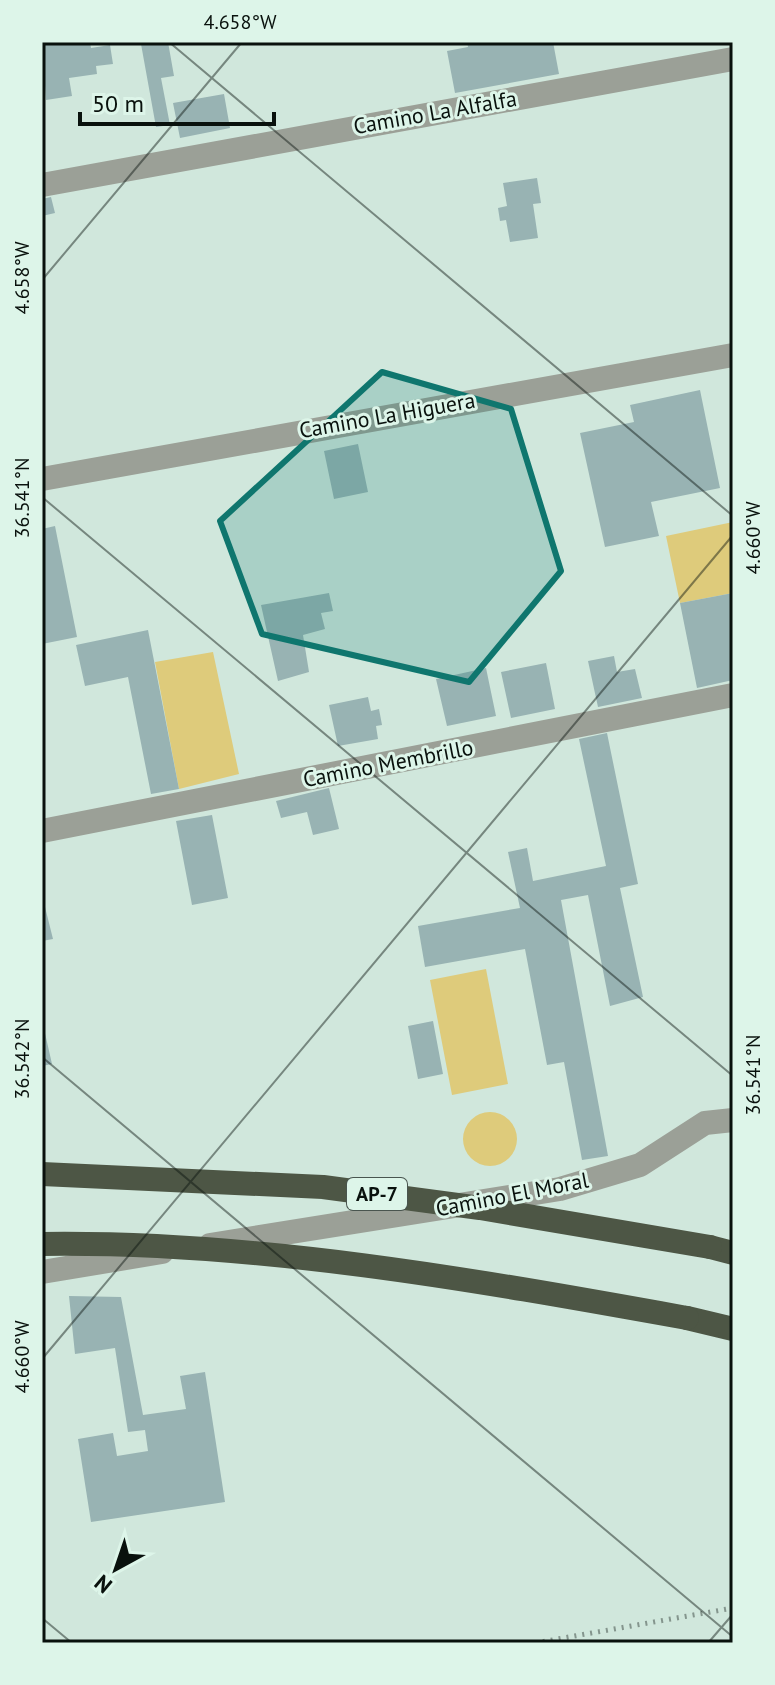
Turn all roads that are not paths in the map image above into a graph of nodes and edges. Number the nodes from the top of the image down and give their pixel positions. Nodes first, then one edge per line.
1 (733, 59) edge
2 (42, 185) edge
3 (733, 355) edge
4 (42, 479) edge
5 (733, 695) edge
6 (42, 831) edge
7 (733, 1120) edge
8 (42, 1174) edge
9 (42, 1244) edge
10 (721, 1250) edge
11 (42, 1272) edge
12 (733, 1329) edge

1 - 2 street, Camino La Alfalfa
3 - 4 street, Camino La Higuera
5 - 6 street, Camino Membrillo
7 - 11 street, Camino El Moral
8 - 10 highway, AP-7, bridge
9 - 12 highway, bridge

